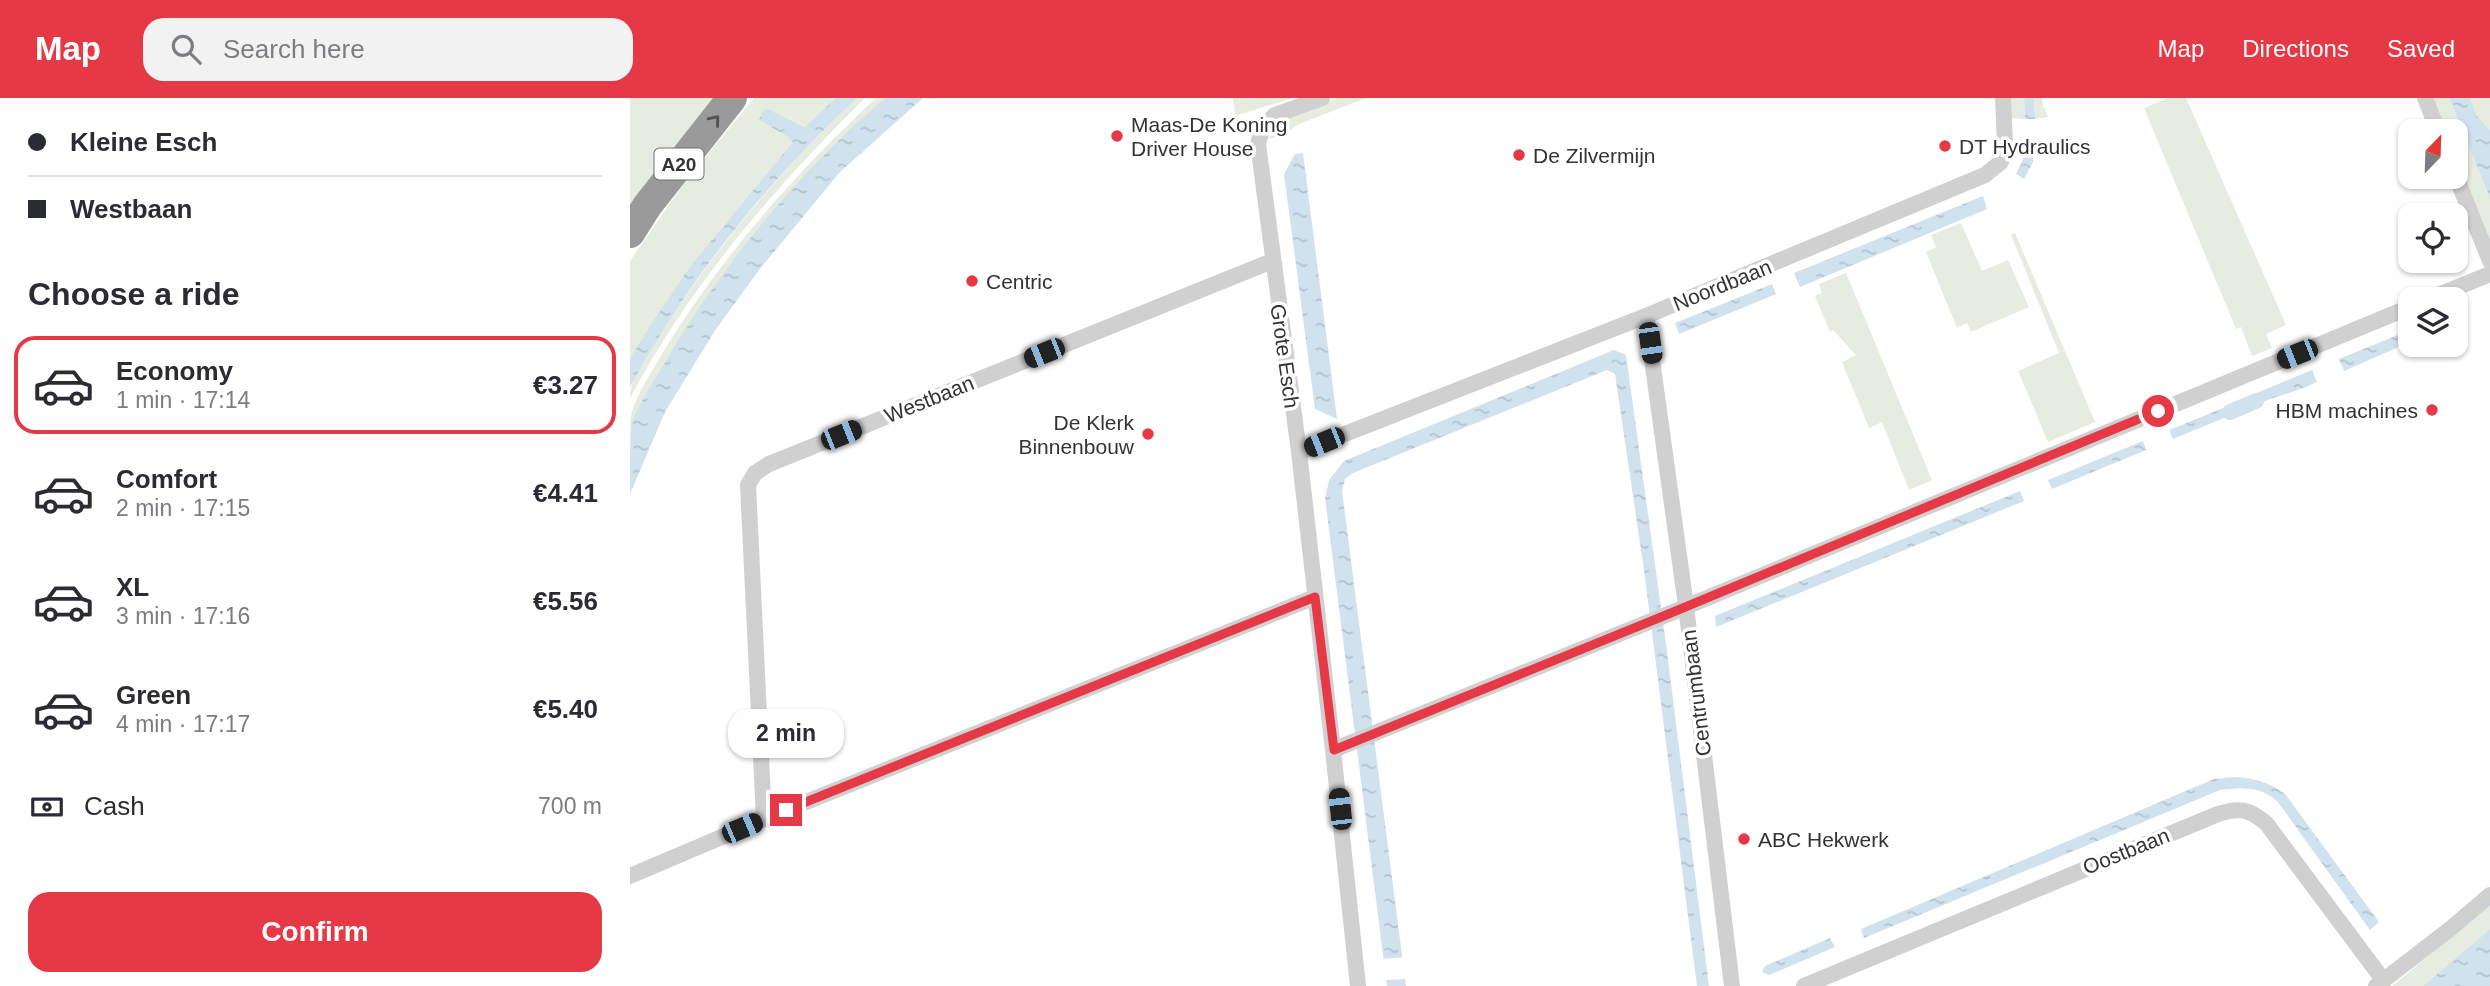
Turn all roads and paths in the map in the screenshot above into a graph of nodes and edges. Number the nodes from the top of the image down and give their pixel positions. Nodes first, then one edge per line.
1 (732, 98) edge
2 (1322, 98) edge
3 (2003, 98) edge
4 (2425, 98) edge
5 (2433, 119) edge
6 (2461, 189) edge
7 (630, 233) edge
8 (1272, 261) junction
9 (2490, 261) edge
10 (2490, 274) edge
11 (2458, 287) edge
12 (2398, 312) edge
13 (1646, 316) junction
14 (1299, 452) junction
15 (1315, 597) junction
16 (1686, 606) junction
17 (1334, 750) junction
18 (764, 819) junction
19 (630, 876) edge
20 (2490, 895) edge
21 (2380, 984) edge
22 (1358, 986) edge
23 (1732, 986) edge
24 (1804, 986) edge

7 -> 1 highway, A20
2 - 8 street, Grote Esch
3 - 13 street, Noordbaan
4 - 5 street
6 - 9 street
8 - 14 street, Grote Esch
8 - 18 street, Westbaan
10 - 11 street
12 - 16 street
13 - 14 street, Noordbaan
13 - 16 street, Centrumbaan
14 - 15 street, Grote Esch
15 - 17 street, Grote Esch
15 - 18 street
16 - 17 street
16 - 23 street, Centrumbaan
17 - 22 street, Grote Esch
18 - 19 street
20 - 21 street
21 - 24 street, Oostbaan

